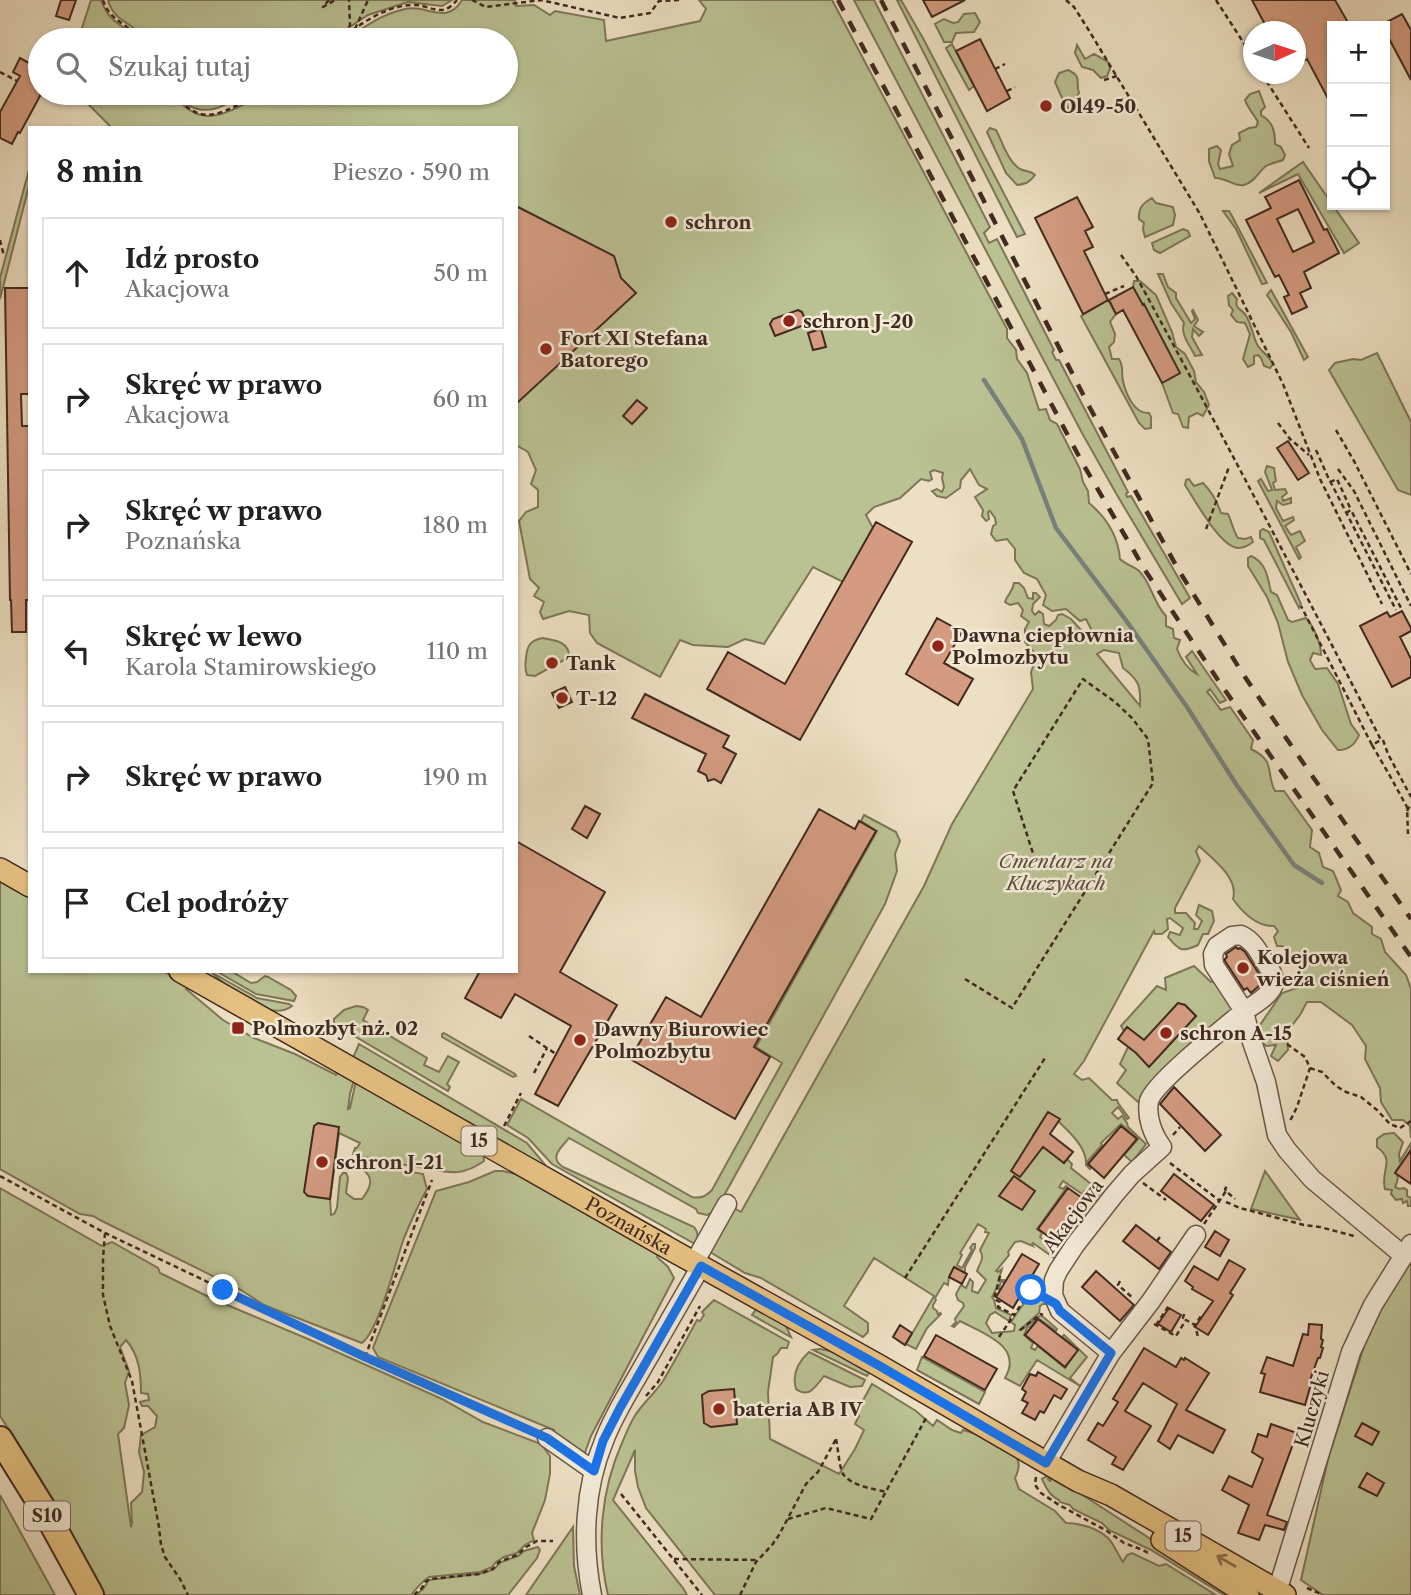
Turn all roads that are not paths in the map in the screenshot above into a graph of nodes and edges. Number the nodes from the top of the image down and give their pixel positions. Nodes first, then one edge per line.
1 (0, 869) edge
2 (28, 885) edge
3 (184, 973) edge
4 (1251, 1007) junction
5 (727, 1204) dead end
6 (1196, 1235) road end
7 (1407, 1250) edge
8 (698, 1264) junction
9 (1111, 1353) junction
10 (547, 1438) road end
11 (0, 1439) edge
12 (1045, 1462) junction
13 (594, 1471) junction
14 (1078, 1481) junction
15 (1280, 1594) edge
16 (91, 1595) edge
17 (592, 1595) edge
18 (1248, 1595) edge

1 - 2 main road
3 - 8 main road, Poznańska / 15
4 - 4 street
4 - 7 street
4 - 9 street, Akacjowa
5 - 8 street
6 - 9 street
7 - 15 street, Kluczyki
8 - 12 main road, Poznańska / 15
8 - 13 street
9 - 12 street
10 - 13 street
11 - 16 highway, S10
12 - 14 main road, Poznańska / 15
13 - 17 street
15 -> 14 main road, Poznańska / 15
14 - 18 main road, Poznańska / 15

